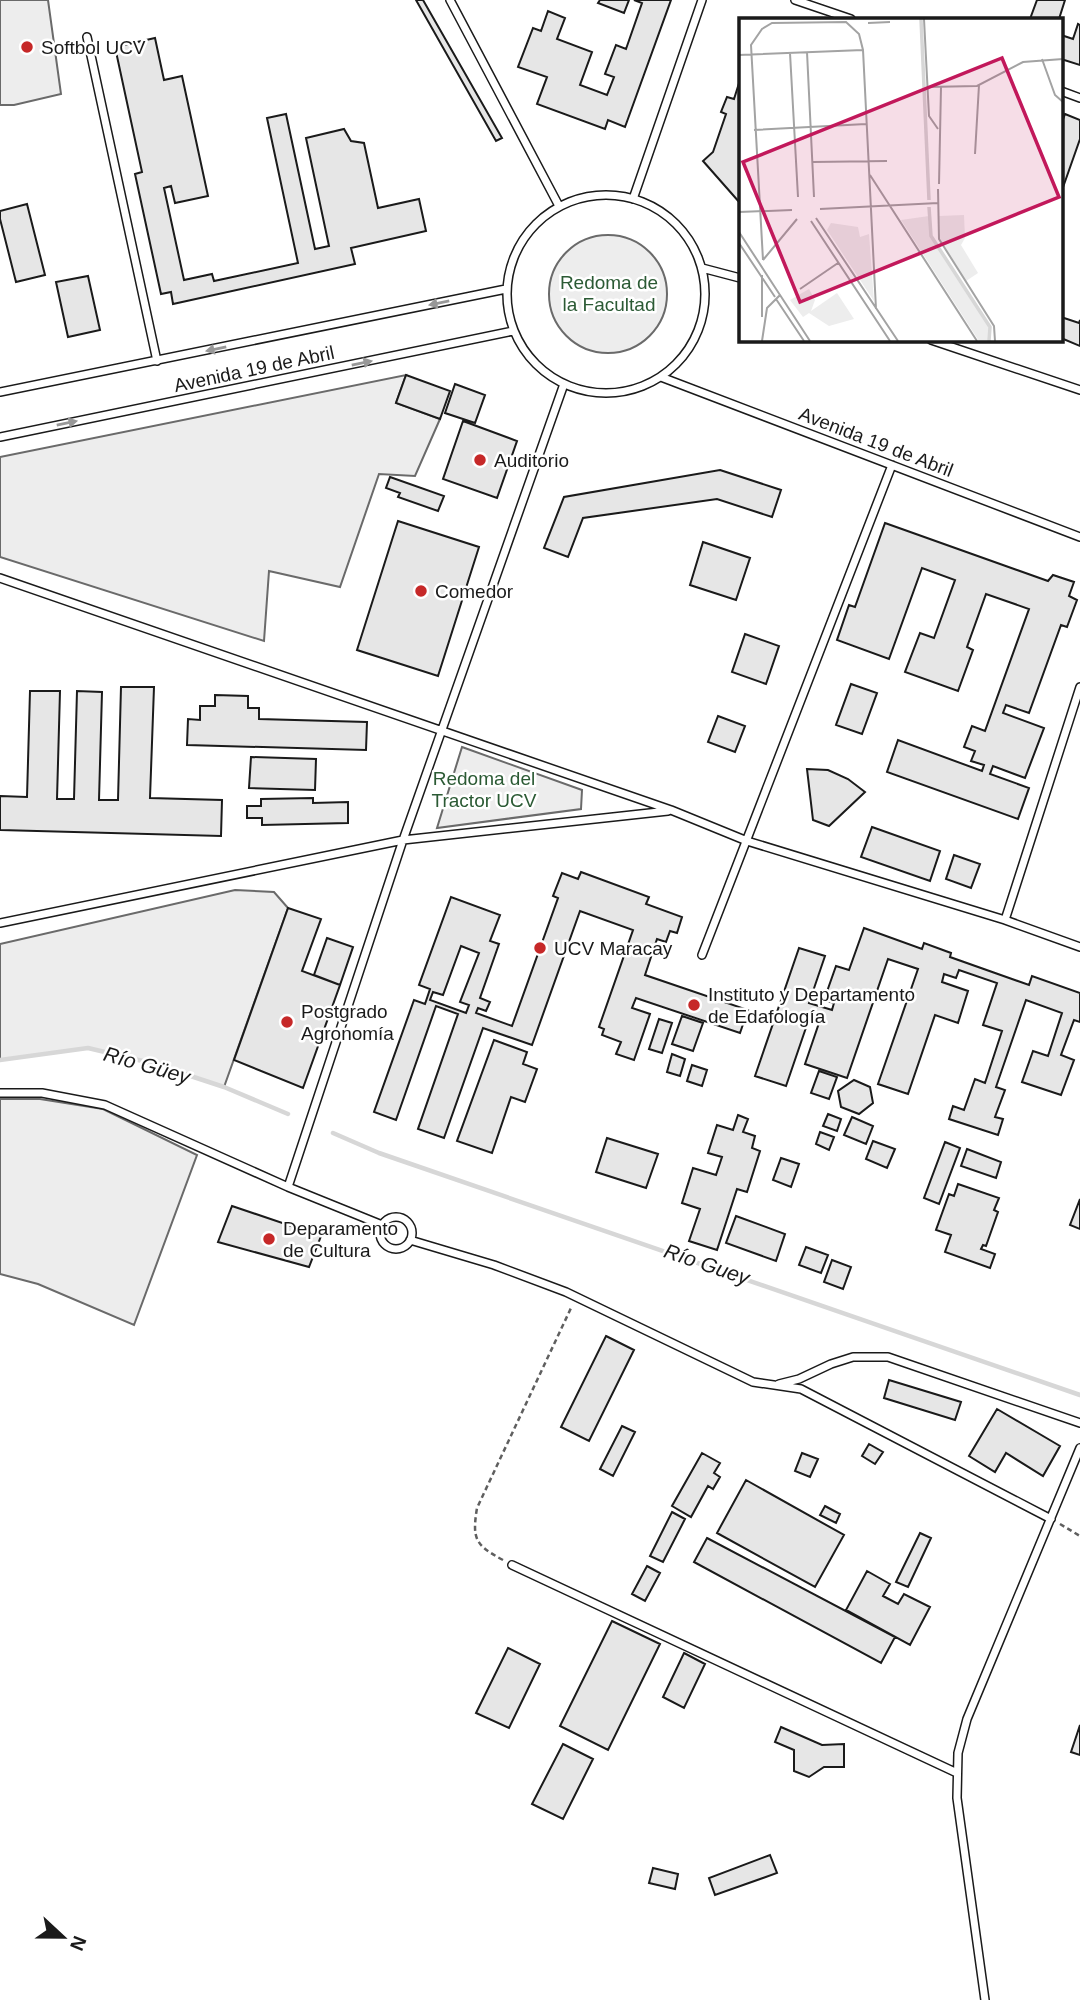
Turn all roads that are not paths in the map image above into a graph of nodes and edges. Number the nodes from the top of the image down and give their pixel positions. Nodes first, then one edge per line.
1 (450, 0) edge
2 (702, 0) edge
3 (795, 0) edge
4 (848, 18) edge
5 (87, 37) dead end
6 (1062, 91) edge
7 (1080, 98) edge
8 (633, 199) junction
9 (559, 206) junction
10 (702, 268) junction
11 (739, 278) edge
12 (506, 289) junction
13 (513, 331) junction
14 (934, 341) edge
15 (157, 361) junction
16 (662, 377) junction
17 (564, 384) junction
18 (1080, 390) edge
19 (0, 392) edge
20 (0, 437) edge
21 (892, 465) junction
22 (1080, 537) edge
23 (0, 578) edge
24 (1080, 687) edge
25 (442, 733) junction
26 (671, 810) junction
27 (403, 840) junction
28 (747, 841) junction
29 (1004, 920) junction
30 (0, 923) edge
31 (1080, 947) edge
32 (702, 955) dead end
33 (0, 1093) edge
34 (288, 1187) junction
35 (382, 1225) junction
36 (410, 1240) junction
37 (775, 1385) junction
38 (1080, 1423) edge
39 (1080, 1448) edge
40 (1051, 1519) junction
41 (512, 1565) road end
42 (957, 1773) junction
43 (985, 2000) edge

1 - 9 lane
2 - 8 lane
3 - 4 lane
5 - 15 lane
6 - 7 lane
8 - 9 lane
8 - 10 lane
9 - 12 lane
10 - 11 lane
10 - 16 lane
12 - 13 lane
12 -> 15 lane, Avenida 19 de Abril
13 - 17 lane
20 -> 13 lane, Avenida 19 de Abril
14 - 18 lane
15 - 19 lane, Avenida 19 de Abril
16 - 17 lane
16 - 21 lane, Avenida 19 de Abril
17 - 25 lane
21 - 22 lane, Avenida 19 de Abril
21 - 28 lane
23 - 25 lane
24 - 29 lane
25 - 26 lane
25 - 27 lane
26 - 27 lane
26 - 28 lane
27 - 30 lane
27 - 34 lane
28 - 29 lane
28 - 32 lane
29 - 31 lane
33 - 34 lane
34 - 35 lane
35 - 36 lane
35 - 36 lane
36 - 37 lane
37 - 38 lane
37 - 40 lane
39 - 40 lane
40 - 42 lane
41 - 42 lane
42 - 43 lane

